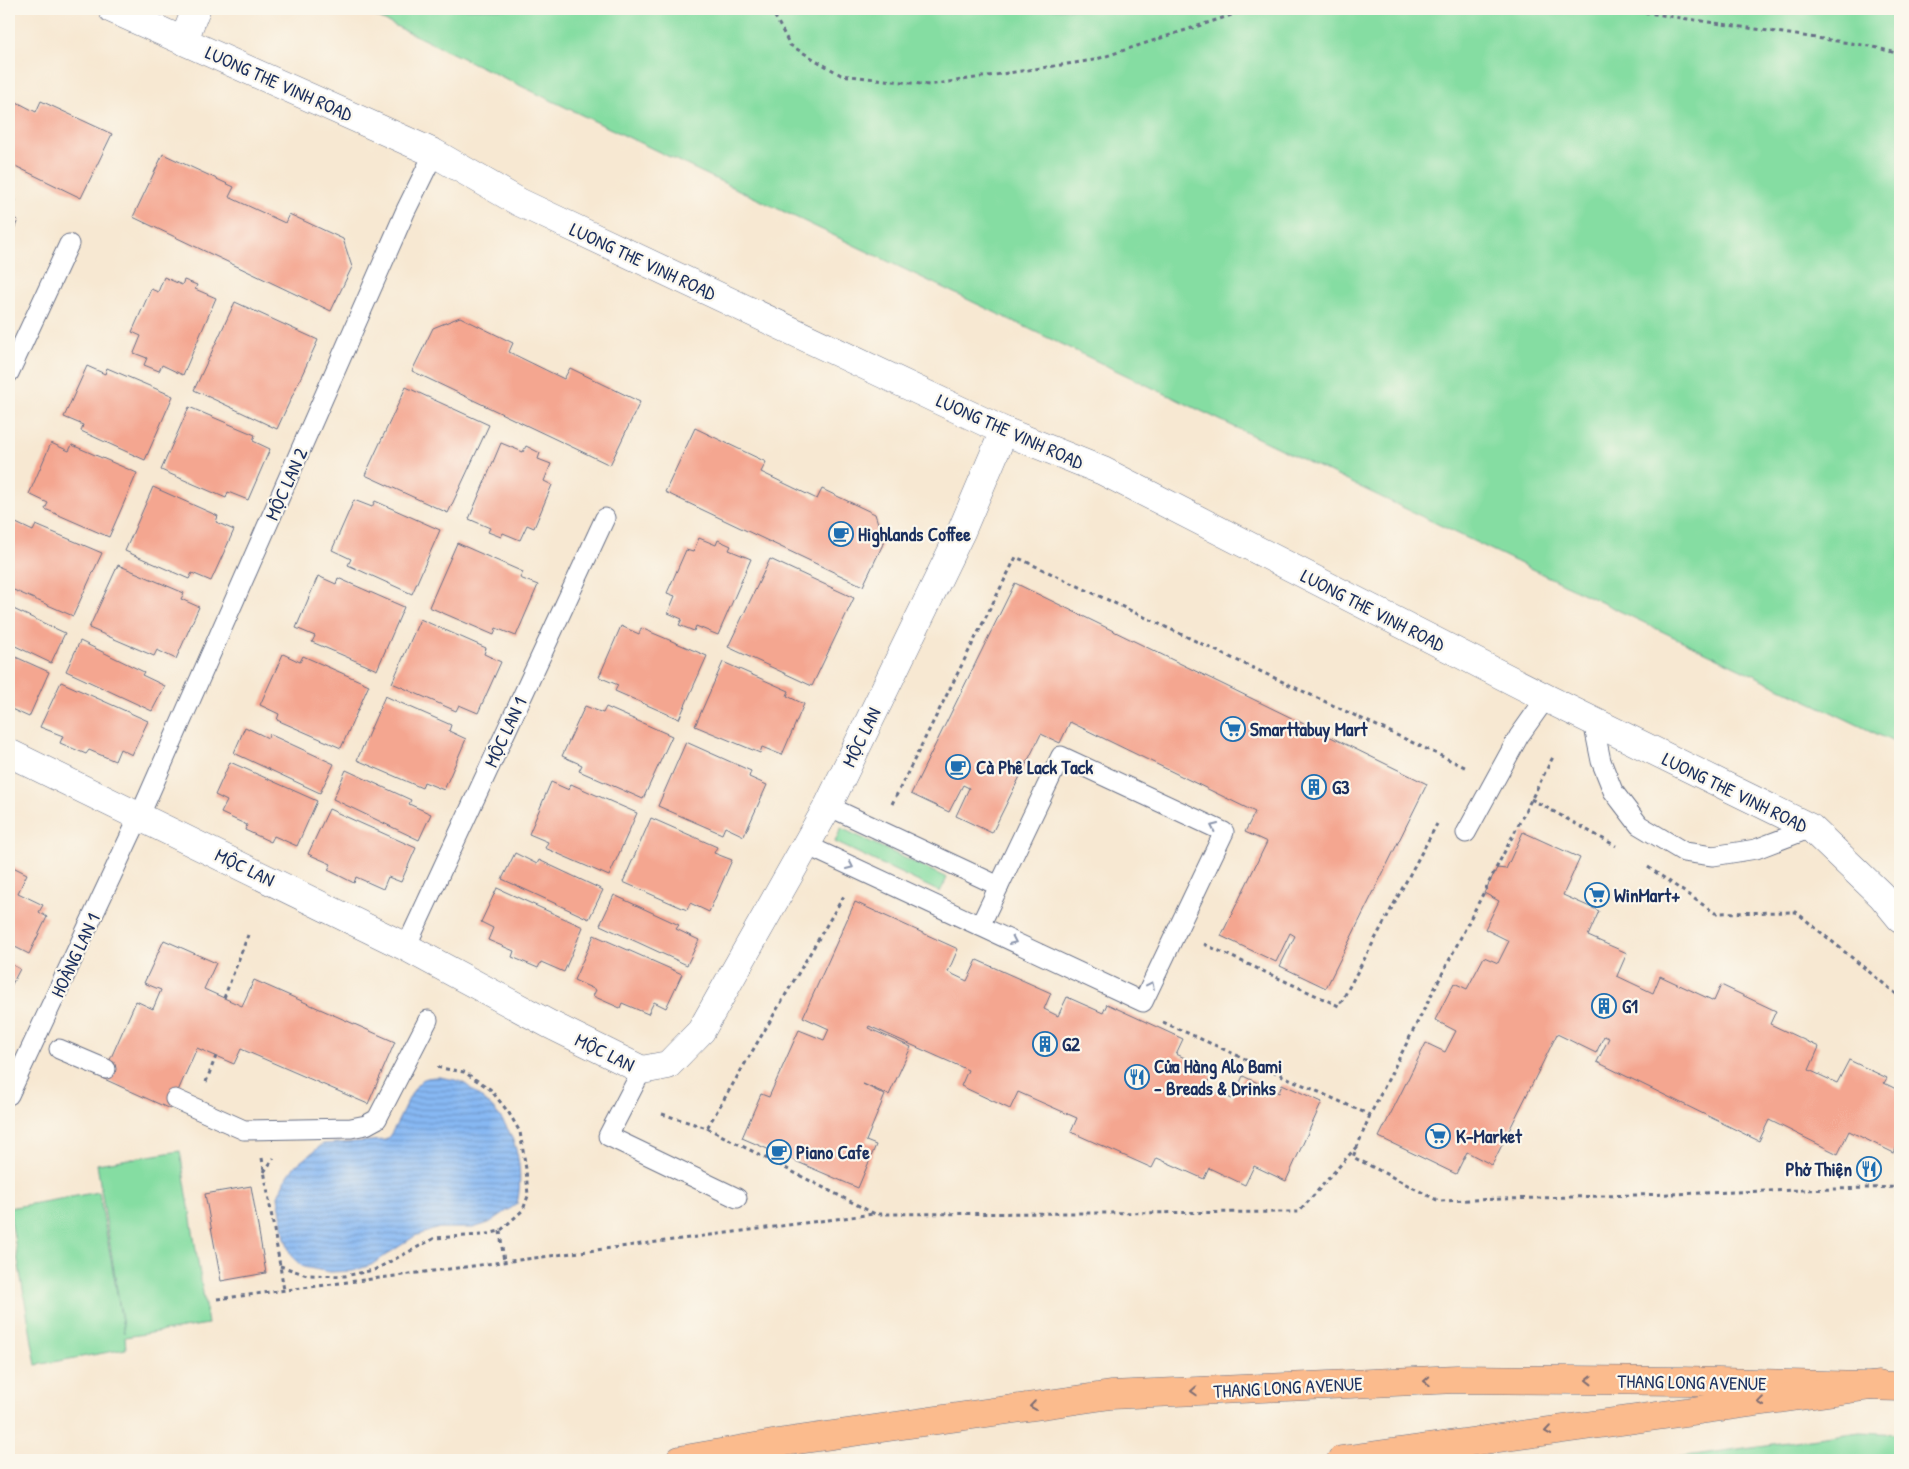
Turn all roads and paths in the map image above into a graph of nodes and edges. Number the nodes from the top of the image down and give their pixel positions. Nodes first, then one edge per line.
1 (112, 9) edge
2 (196, 9) edge
3 (771, 9) edge
4 (1250, 9) edge
5 (1621, 9) edge
6 (184, 40) junction
7 (1900, 54) edge
8 (434, 153) junction
9 (69, 244) dead end
10 (9, 373) edge
11 (1004, 431) junction
12 (605, 518) dead end
13 (1546, 698) junction
14 (1593, 722) junction
15 (9, 753) edge
16 (1554, 755) dead end
17 (1467, 768) dead end
18 (1531, 799) junction
19 (828, 806) junction
20 (891, 806) dead end
21 (140, 816) junction
22 (1811, 828) junction
23 (1466, 833) dead end
24 (806, 845) junction
25 (1619, 848) dead end
26 (1643, 864) dead end
27 (999, 886) junction
28 (846, 893) dead end
29 (1891, 897) edge
30 (1900, 918) edge
31 (980, 926) junction
32 (248, 935) dead end
33 (406, 946) junction
34 (1900, 997) edge
35 (224, 998) dead end
36 (428, 1020) dead end
37 (1161, 1021) dead end
38 (59, 1048) dead end
39 (106, 1069) dead end
40 (427, 1069) dead end
41 (642, 1070) junction
42 (9, 1095) edge
43 (175, 1099) dead end
44 (662, 1114) dead end
45 (1370, 1115) junction
46 (707, 1128) junction
47 (1358, 1145) junction
48 (279, 1154) dead end
49 (261, 1155) dead end
50 (264, 1172) junction
51 (1900, 1187) edge
52 (737, 1198) dead end
53 (875, 1214) junction
54 (500, 1231) junction
55 (504, 1262) junction
56 (280, 1266) junction
57 (284, 1290) junction
58 (217, 1299) dead end
59 (1889, 1386) edge
60 (680, 1460) edge
61 (1341, 1460) edge

1 - 6 street, LUONG THE VINH ROAD
2 - 6 street
3 - 4 path
5 - 7 path
6 - 8 street, LUONG THE VINH ROAD
8 - 11 street, LUONG THE VINH ROAD
8 - 21 lane, MỘC LAN 2
9 - 10 lane
11 - 13 street, LUONG THE VINH ROAD
11 - 19 street, MỘC LAN
12 - 33 lane, MỘC LAN 1
13 - 14 street, LUONG THE VINH ROAD
13 - 23 lane
14 - 22 street, LUONG THE VINH ROAD
14 - 22 lane
15 - 21 street, MỘC LAN
16 - 18 path
17 - 20 path
18 - 25 path
18 - 45 path
19 - 24 street, MỘC LAN
19 - 27 lane
21 - 33 street, MỘC LAN
21 - 42 lane, HOÀNG LAN 1
22 - 29 street, LUONG THE VINH ROAD
24 -> 31 lane
24 - 41 street, MỘC LAN
26 - 34 path
27 - 31 lane
31 -> 27 lane
28 - 46 path
29 - 30 street, LUONG THE VINH ROAD
32 - 35 path
33 - 41 street, MỘC LAN
36 - 43 lane
37 - 45 path
38 - 39 lane
40 - 54 path
41 - 52 lane
44 - 46 path
45 - 47 path
46 - 53 path
47 - 51 path
47 - 53 path
48 - 50 path
49 - 50 path
50 - 56 path
53 - 55 path
54 - 55 path
54 - 56 path
55 - 57 path
56 - 57 path
57 - 58 path
59 -> 60 main road, THANG LONG AVENUE
59 -> 61 main road

